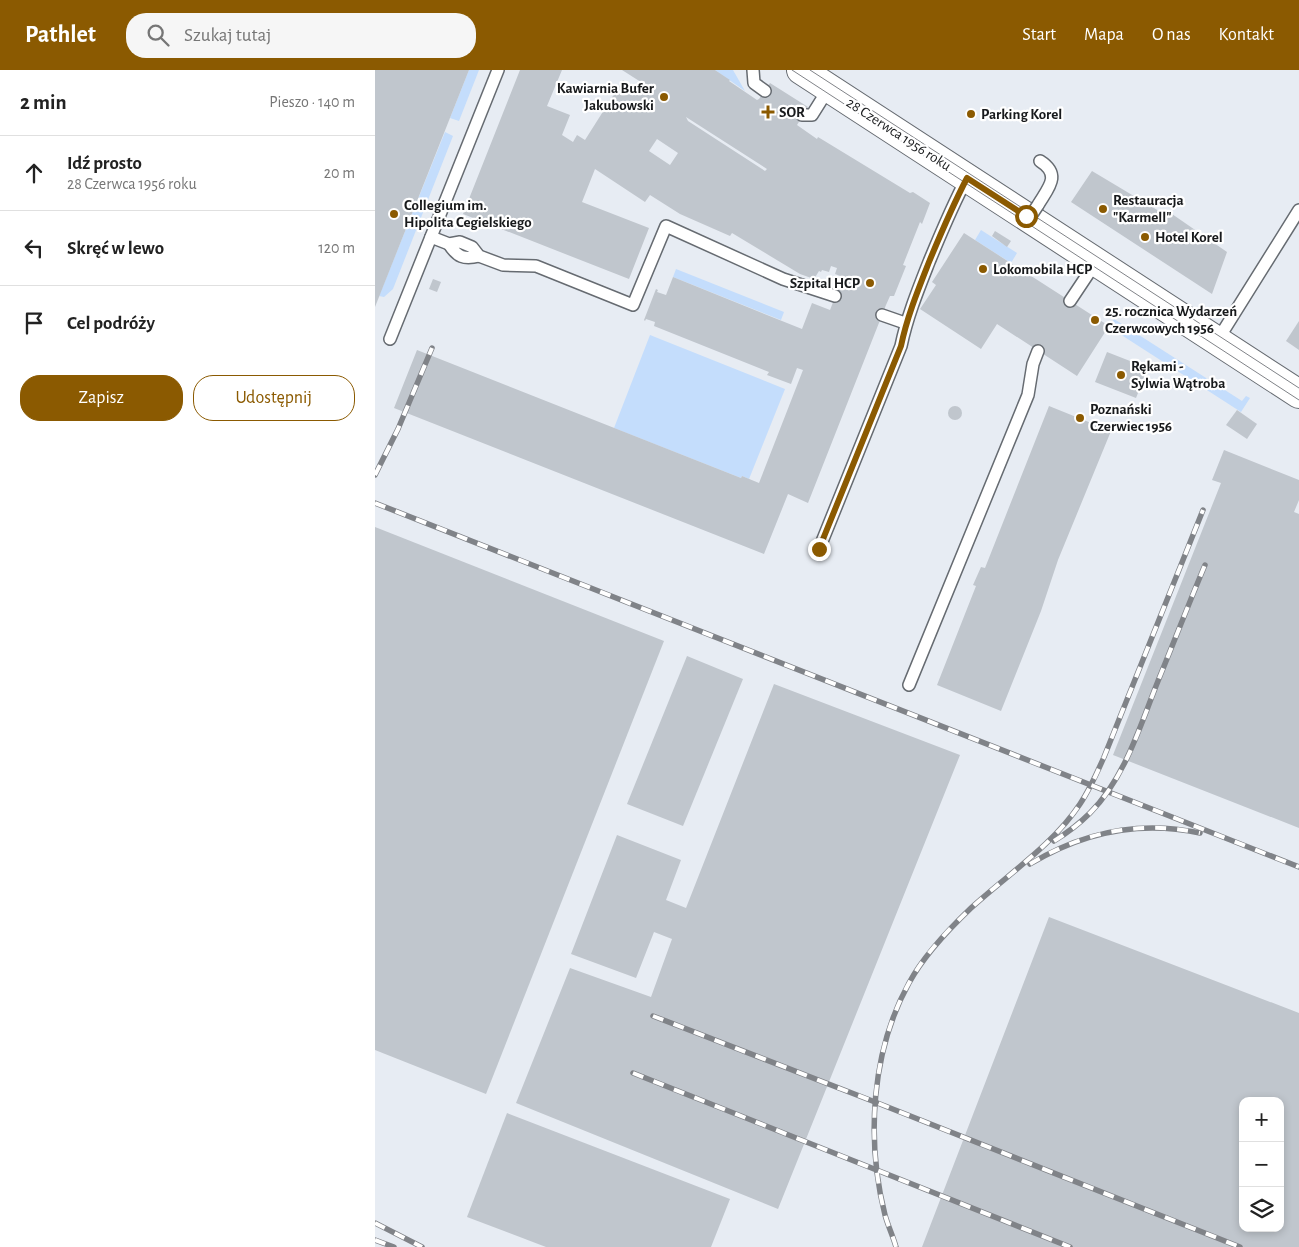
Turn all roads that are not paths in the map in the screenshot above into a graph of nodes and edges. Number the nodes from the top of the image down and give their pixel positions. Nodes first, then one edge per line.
1 (498, 70) edge
2 (753, 70) edge
3 (801, 70) edge
4 (829, 88) junction
5 (765, 91) dead end
6 (802, 115) dead end
7 (1040, 161) dead end
8 (967, 178) junction
9 (1299, 210) edge
10 (1032, 213) junction
11 (431, 238) junction
12 (1096, 262) junction
13 (835, 296) dead end
14 (1070, 301) dead end
15 (882, 315) dead end
16 (905, 324) junction
17 (390, 339) dead end
18 (1217, 341) junction
19 (1038, 351) dead end
20 (1299, 394) edge
21 (819, 549) dead end
22 (909, 685) dead end

1 - 11 lane
2 - 5 lane
3 - 4 street, 28 Czerwca 1956 roku
4 - 6 lane
4 - 8 street, 28 Czerwca 1956 roku
7 - 10 lane
8 - 10 street, 28 Czerwca 1956 roku
8 - 16 lane
9 - 18 lane
10 - 12 street, 28 Czerwca 1956 roku
11 - 13 lane
11 - 17 lane
12 - 14 lane
12 - 18 street, 28 Czerwca 1956 roku
15 - 16 lane
16 - 21 lane
18 - 20 street, 28 Czerwca 1956 roku
19 - 22 lane

